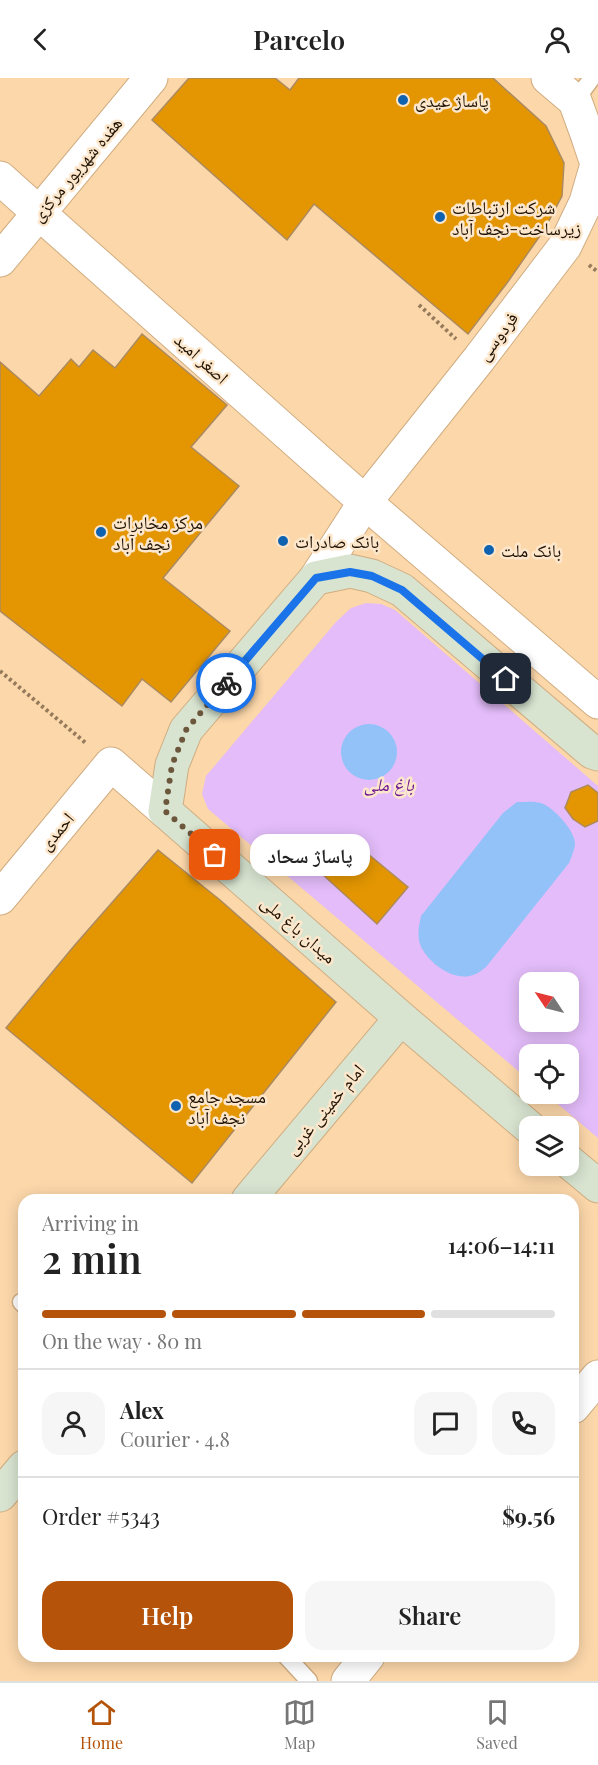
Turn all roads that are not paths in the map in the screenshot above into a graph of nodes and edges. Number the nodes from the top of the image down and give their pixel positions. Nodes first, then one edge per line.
1 (152, 78) edge
2 (548, 78) edge
3 (583, 89) edge
4 (0, 178) edge
5 (39, 213) junction
6 (0, 260) edge
7 (364, 502) junction
8 (316, 578) junction
9 (598, 702) edge
10 (598, 754) edge
11 (165, 811) junction
12 (0, 898) edge
13 (401, 1018) junction
14 (519, 1119) edge
15 (579, 1170) edge
16 (598, 1186) edge
17 (253, 1194) edge
18 (598, 1377) edge
19 (579, 1400) edge
20 (18, 1474) edge
21 (0, 1496) edge
22 (292, 1662) edge
23 (363, 1662) edge
24 (309, 1681) edge
25 (348, 1681) edge

1 - 5 street, هفده شهریور مرکزی
2 - 3 street, فردوسی
3 - 7 street, فردوسی
4 - 5 street, اصغر امید
5 - 6 street, هفده شهریور مرکزی
5 - 7 street, اصغر امید
7 - 8 street, فردوسی
7 - 9 street, اصغر امید
8 - 10 main road
8 - 11 main road
11 - 12 street, احمدی
11 - 13 main road, میدان باغ ملی
13 - 14 main road, میدان باغ ملی
13 - 17 main road, امام خمینی غربی
15 - 16 main road
18 - 19 street
20 - 21 main road
22 - 24 lane
23 - 25 street

